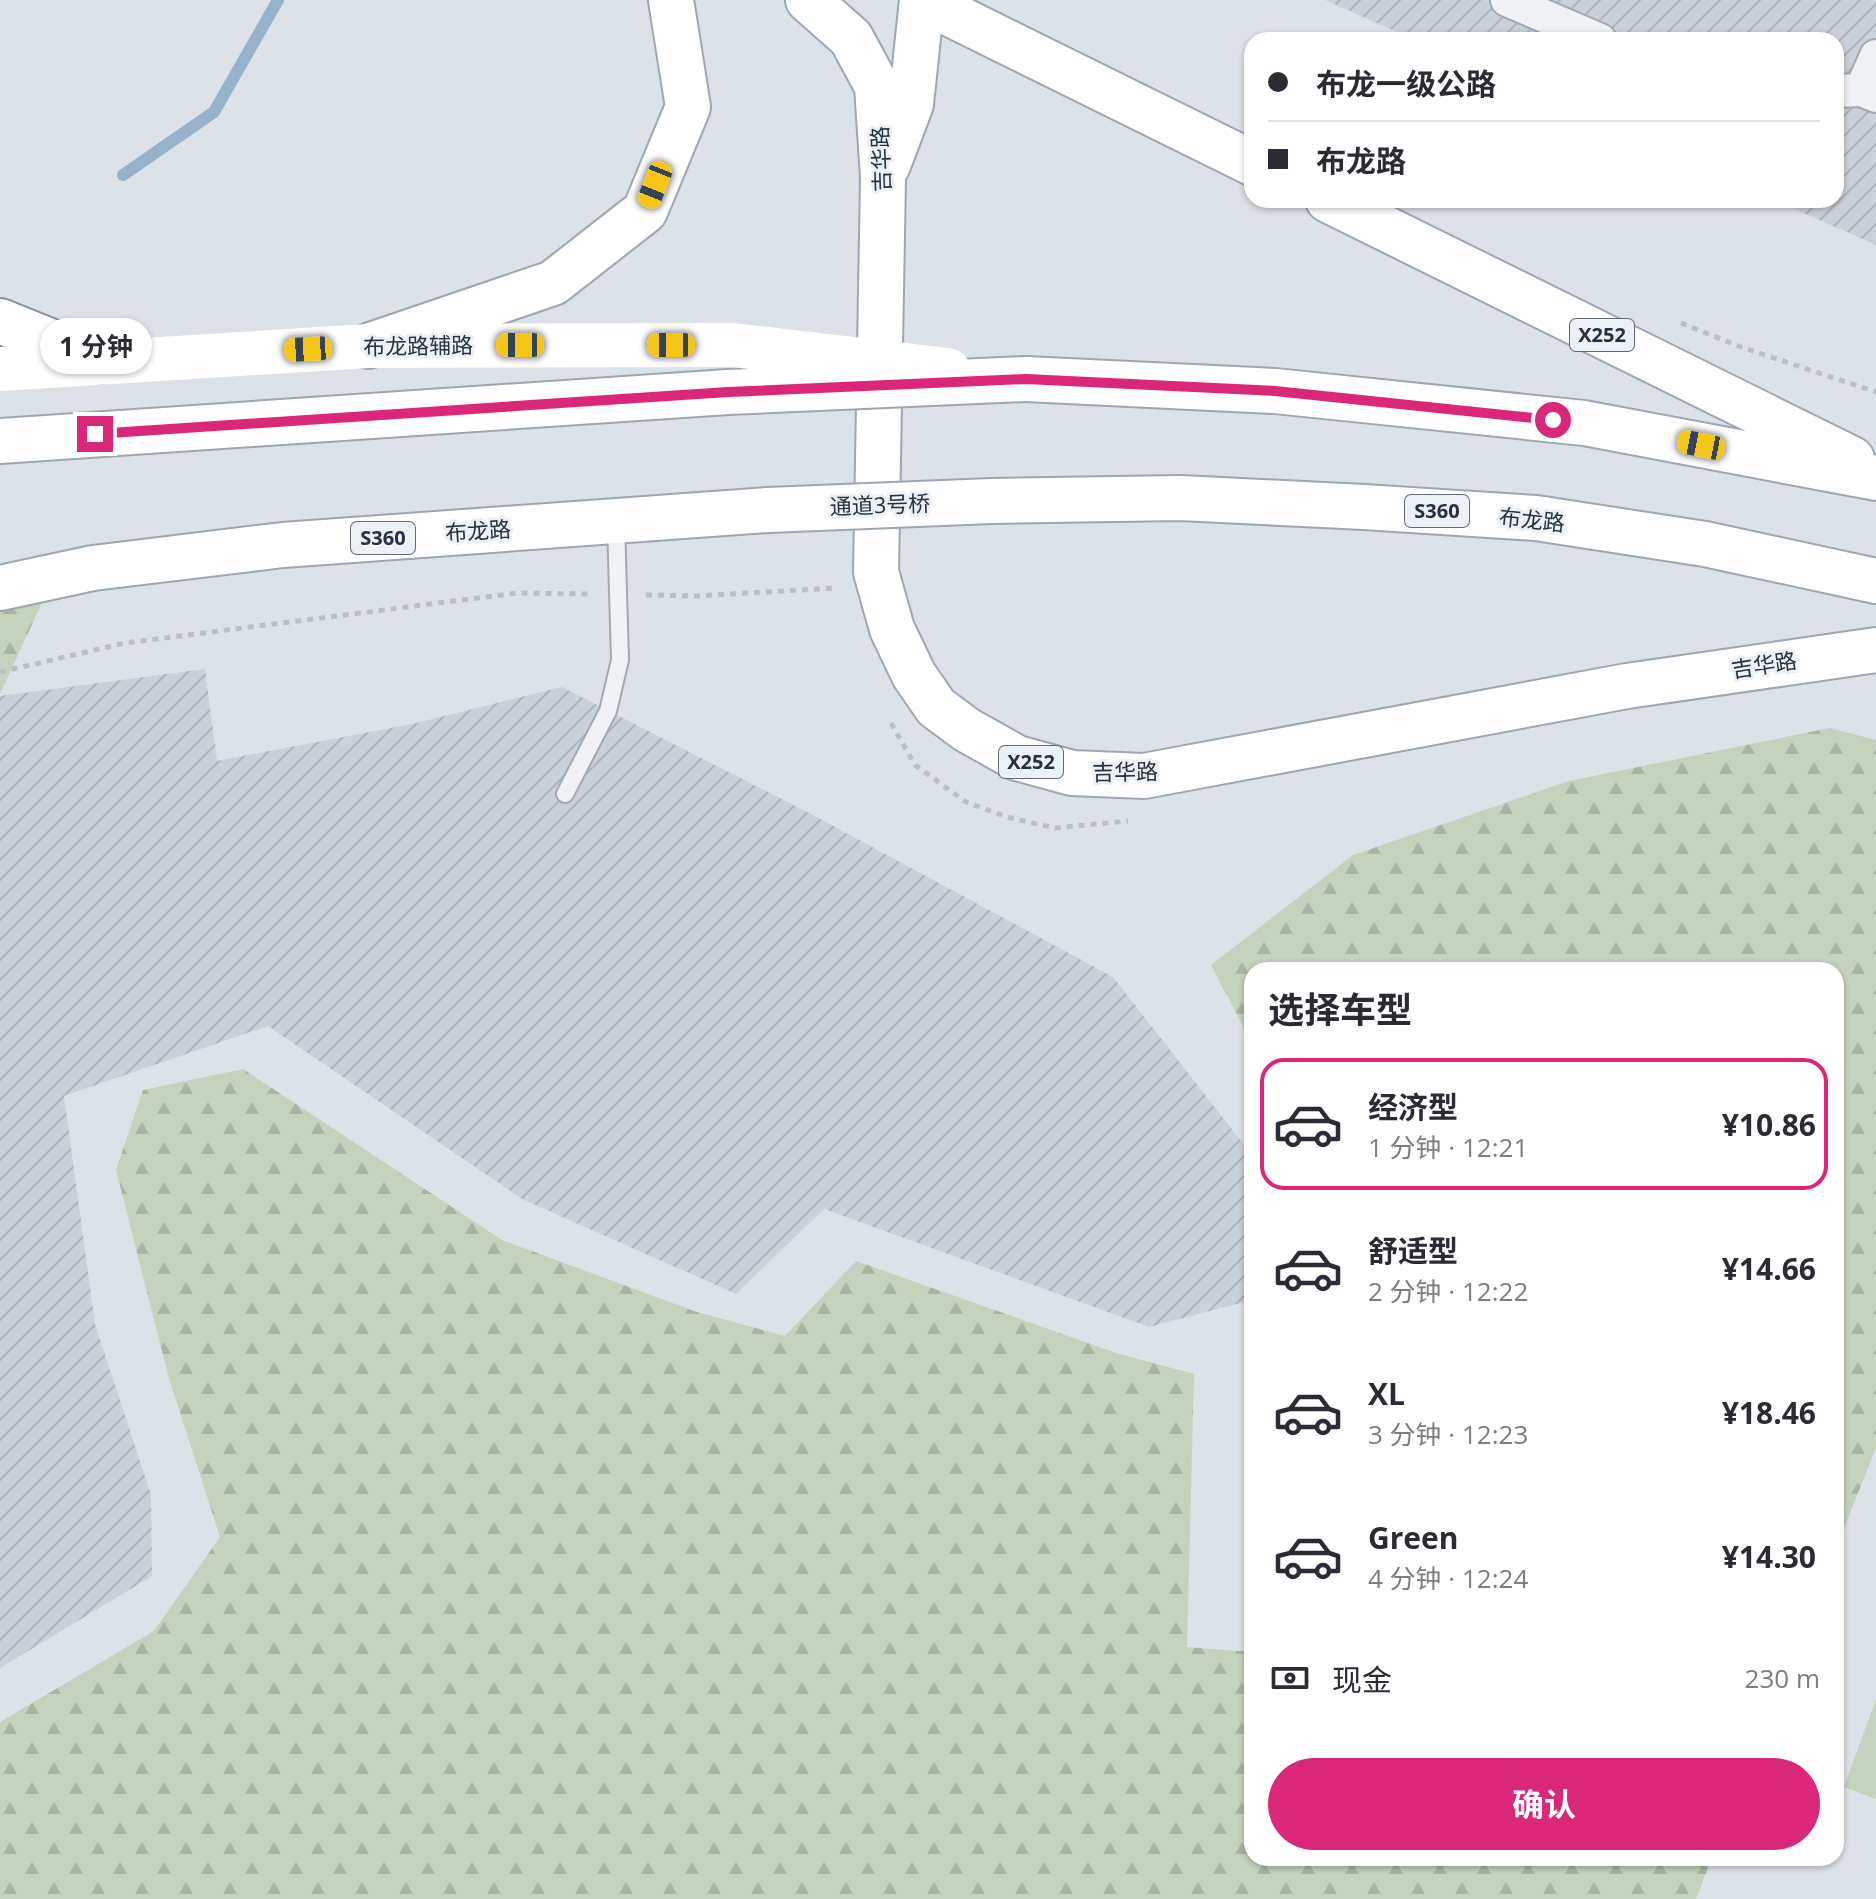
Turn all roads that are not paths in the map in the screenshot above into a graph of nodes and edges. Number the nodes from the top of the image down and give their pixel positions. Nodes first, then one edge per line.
1 (671, 0) edge
2 (808, 0) edge
3 (922, 0) edge
4 (1507, 0) edge
5 (1581, 32) edge
6 (1876, 56) edge
7 (1858, 92) edge
8 (1244, 159) edge
9 (883, 178) junction
10 (1344, 208) edge
11 (0, 321) edge
12 (368, 346) junction
13 (99, 361) junction
14 (0, 369) edge
15 (1026, 379) junction
16 (0, 441) edge
17 (1876, 471) edge
18 (1876, 478) edge
19 (992, 501) joint
20 (768, 510) joint
21 (616, 521) junction
22 (1876, 581) edge
23 (0, 588) edge
24 (1876, 650) edge
25 (565, 794) dead end

1 - 12 main road
2 - 9 main road, 吉华路 / X252
3 - 8 main road
3 - 9 main road
4 - 5 street
6 - 7 street
9 - 24 main road, 吉华路 / X252
10 - 17 main road, X252
11 - 13 main road
12 - 13 main road, 布龙路辅路
12 - 15 main road, 布龙路辅路, bridge
13 - 14 main road, 布龙路辅路
15 - 16 main road, bridge
15 - 18 main road
19 - 20 main road, 通道3号桥 / S360, bridge
19 - 22 main road, 布龙路 / S360
20 - 21 main road, 布龙路 / S360
21 - 23 main road, 布龙路 / S360
21 - 25 lane

